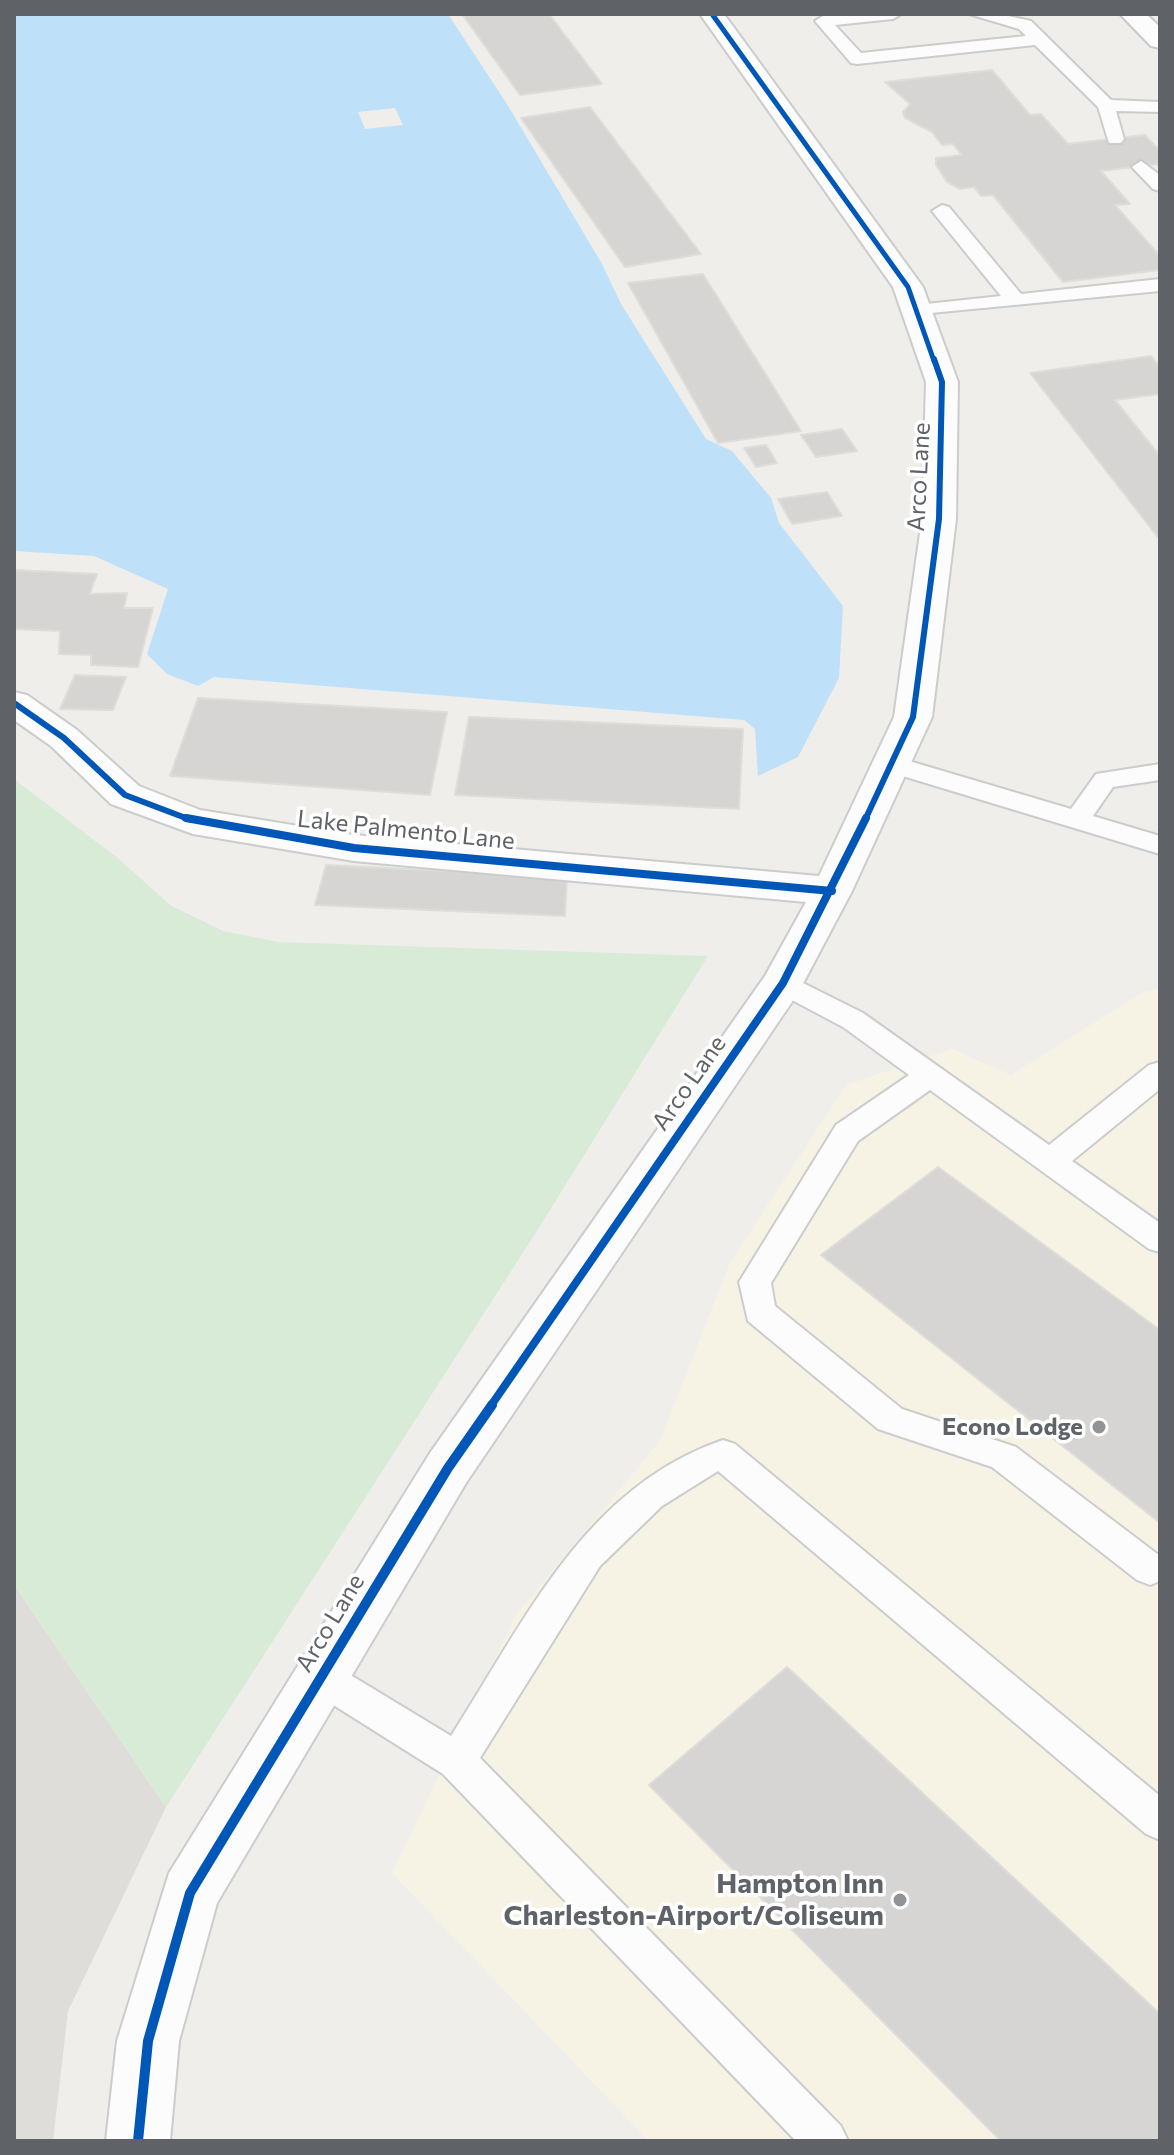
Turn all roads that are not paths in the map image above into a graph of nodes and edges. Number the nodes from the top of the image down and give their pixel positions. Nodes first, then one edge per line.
1 (712, 14) edge
2 (893, 14) edge
3 (977, 14) edge
4 (1132, 14) edge
5 (1041, 39) junction
6 (1160, 41) edge
7 (1106, 105) junction
8 (1160, 107) edge
9 (1115, 139) dead end
10 (1141, 167) dead end
11 (1160, 185) edge
12 (942, 211) dead end
13 (1160, 285) edge
14 (1015, 300) junction
15 (917, 311) junction
16 (14, 703) edge
17 (892, 764) junction
18 (1160, 772) edge
19 (1077, 820) junction
20 (1160, 845) edge
21 (832, 891) junction
22 (783, 983) junction
23 (1160, 1073) edge
24 (930, 1075) junction
25 (1050, 1161) junction
26 (1160, 1240) edge
27 (1150, 1569) dead end
28 (321, 1677) junction
29 (457, 1761) junction
30 (1160, 1821) edge
31 (138, 2141) edge
32 (826, 2141) edge

1 - 15 street, Arco Lane
2 - 5 lane
3 - 5 lane
4 - 6 street
5 - 7 lane
7 - 8 lane
7 - 9 lane
10 - 11 lane
12 - 14 lane
13 - 14 lane
14 - 15 lane
15 - 17 street, Arco Lane
16 - 21 street, Lake Palmento Lane
17 - 19 lane
17 - 21 street, Arco Lane
18 - 19 lane
19 - 20 lane
21 - 22 street, Arco Lane
22 - 24 lane
22 - 28 street, Arco Lane
23 - 25 lane
24 - 25 lane
24 - 27 lane
25 - 26 lane
28 - 29 lane
28 - 31 street, Arco Lane
29 - 30 lane
29 - 32 lane

